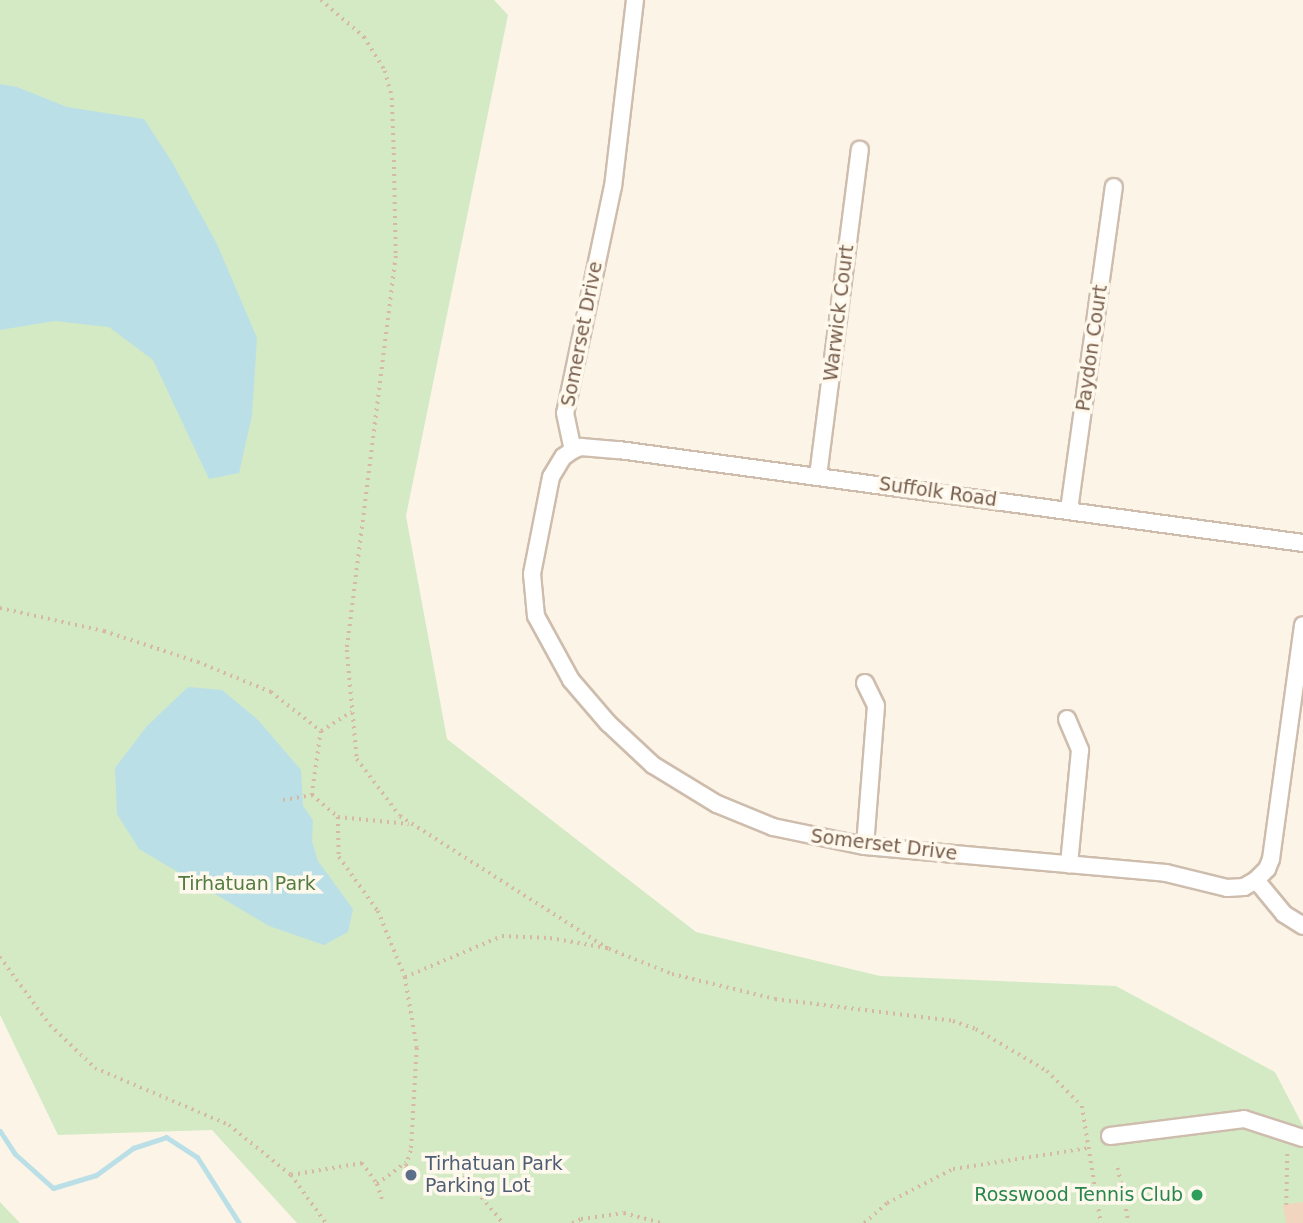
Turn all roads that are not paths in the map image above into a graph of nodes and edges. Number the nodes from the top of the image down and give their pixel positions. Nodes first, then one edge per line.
1 (635, 0) edge
2 (860, 150) dead end
3 (1114, 187) dead end
4 (573, 450) junction
5 (818, 476) junction
6 (1069, 510) junction
7 (1303, 543) edge
8 (1303, 625) edge
9 (865, 683) dead end
10 (1067, 719) dead end
11 (865, 846) junction
12 (1069, 864) junction
13 (1256, 880) junction
14 (1303, 926) edge
15 (1110, 1136) dead end
16 (1303, 1138) edge

1 - 4 street, Somerset Drive
2 - 5 street, Warwick Court
3 - 6 street, Paydon Court
4 - 5 street, Suffolk Road
4 - 11 street, Somerset Drive
5 - 6 street, Suffolk Road
6 - 7 street, Suffolk Road
8 - 13 street
9 - 11 street
10 - 12 street
11 - 12 street, Somerset Drive
12 - 13 street, Somerset Drive
13 - 14 street
15 - 16 street

